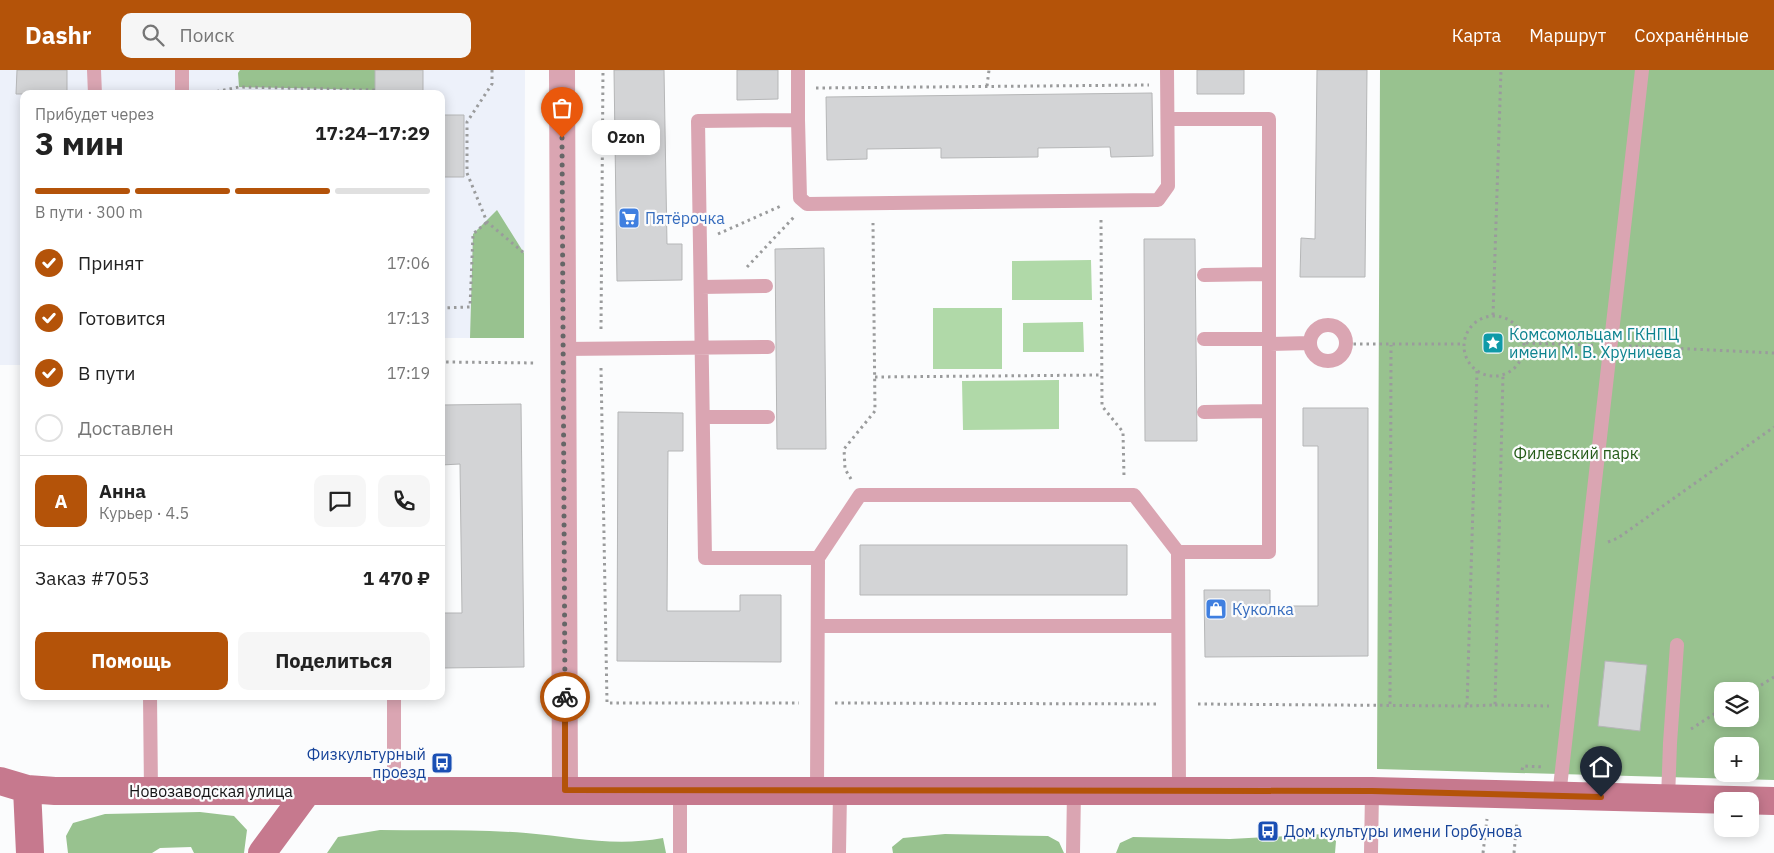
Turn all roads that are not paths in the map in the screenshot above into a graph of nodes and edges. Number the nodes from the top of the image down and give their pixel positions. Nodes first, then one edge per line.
1 (94, 70) edge
2 (182, 70) edge
3 (562, 70) edge
4 (798, 70) edge
5 (1167, 70) edge
6 (1642, 70) edge
7 (95, 90) edge
8 (182, 90) edge
9 (1168, 119) junction
10 (798, 120) junction
11 (1269, 274) junction
12 (1204, 275) dead end
13 (766, 286) dead end
14 (701, 287) junction
15 (1204, 340) dead end
16 (1269, 341) junction
17 (1310, 344) junction
18 (768, 347) dead end
19 (702, 348) junction
20 (563, 349) junction
21 (1269, 411) junction
22 (1204, 412) dead end
23 (703, 417) junction
24 (768, 417) dead end
25 (1178, 552) junction
26 (818, 558) junction
27 (818, 626) junction
28 (1178, 626) junction
29 (1677, 645) dead end
30 (150, 700) edge
31 (394, 700) edge
32 (0, 781) edge
33 (27, 789) junction
34 (565, 790) junction
35 (150, 791) junction
36 (394, 791) junction
37 (680, 791) junction
38 (1074, 791) junction
39 (1179, 791) junction
40 (1372, 791) junction
41 (307, 792) junction
42 (828, 792) junction
43 (1559, 796) junction
44 (1668, 799) junction
45 (1774, 801) edge
46 (30, 853) edge
47 (262, 853) edge
48 (680, 853) edge
49 (839, 853) edge
50 (1073, 853) edge
51 (1371, 853) edge

1 - 7 lane
2 - 8 lane
3 - 20 street
4 - 10 lane
5 - 9 lane
6 - 43 lane
9 - 10 lane
9 - 11 lane
10 - 14 lane
11 - 12 lane
11 - 16 lane
13 - 14 lane
14 - 19 lane
15 - 16 lane
16 - 17 lane
16 - 21 lane
17 - 17 lane
18 - 19 lane
19 - 20 lane
19 - 23 lane
20 - 34 street
21 - 22 lane
21 - 25 lane
23 - 24 lane
23 - 26 lane
25 - 26 lane
25 - 28 lane
26 - 27 lane
27 - 28 lane
27 - 42 lane
28 - 39 lane
29 - 44 lane
30 - 35 lane
31 - 36 lane
32 - 33 street, Новозаводская улица
33 - 35 street, Новозаводская улица
33 - 46 street
34 - 36 street, Новозаводская улица
34 - 37 street, Новозаводская улица
35 - 41 street, Новозаводская улица
36 - 41 street, Новозаводская улица
37 - 42 street, Новозаводская улица
37 - 48 lane
38 - 39 street, Новозаводская улица
38 - 42 street, Новозаводская улица
38 - 50 lane
39 - 40 street, Новозаводская улица
40 - 43 street, Новозаводская улица
40 - 51 lane
41 - 47 street
42 - 49 lane
43 - 44 street, Новозаводская улица
44 - 45 street, Новозаводская улица

